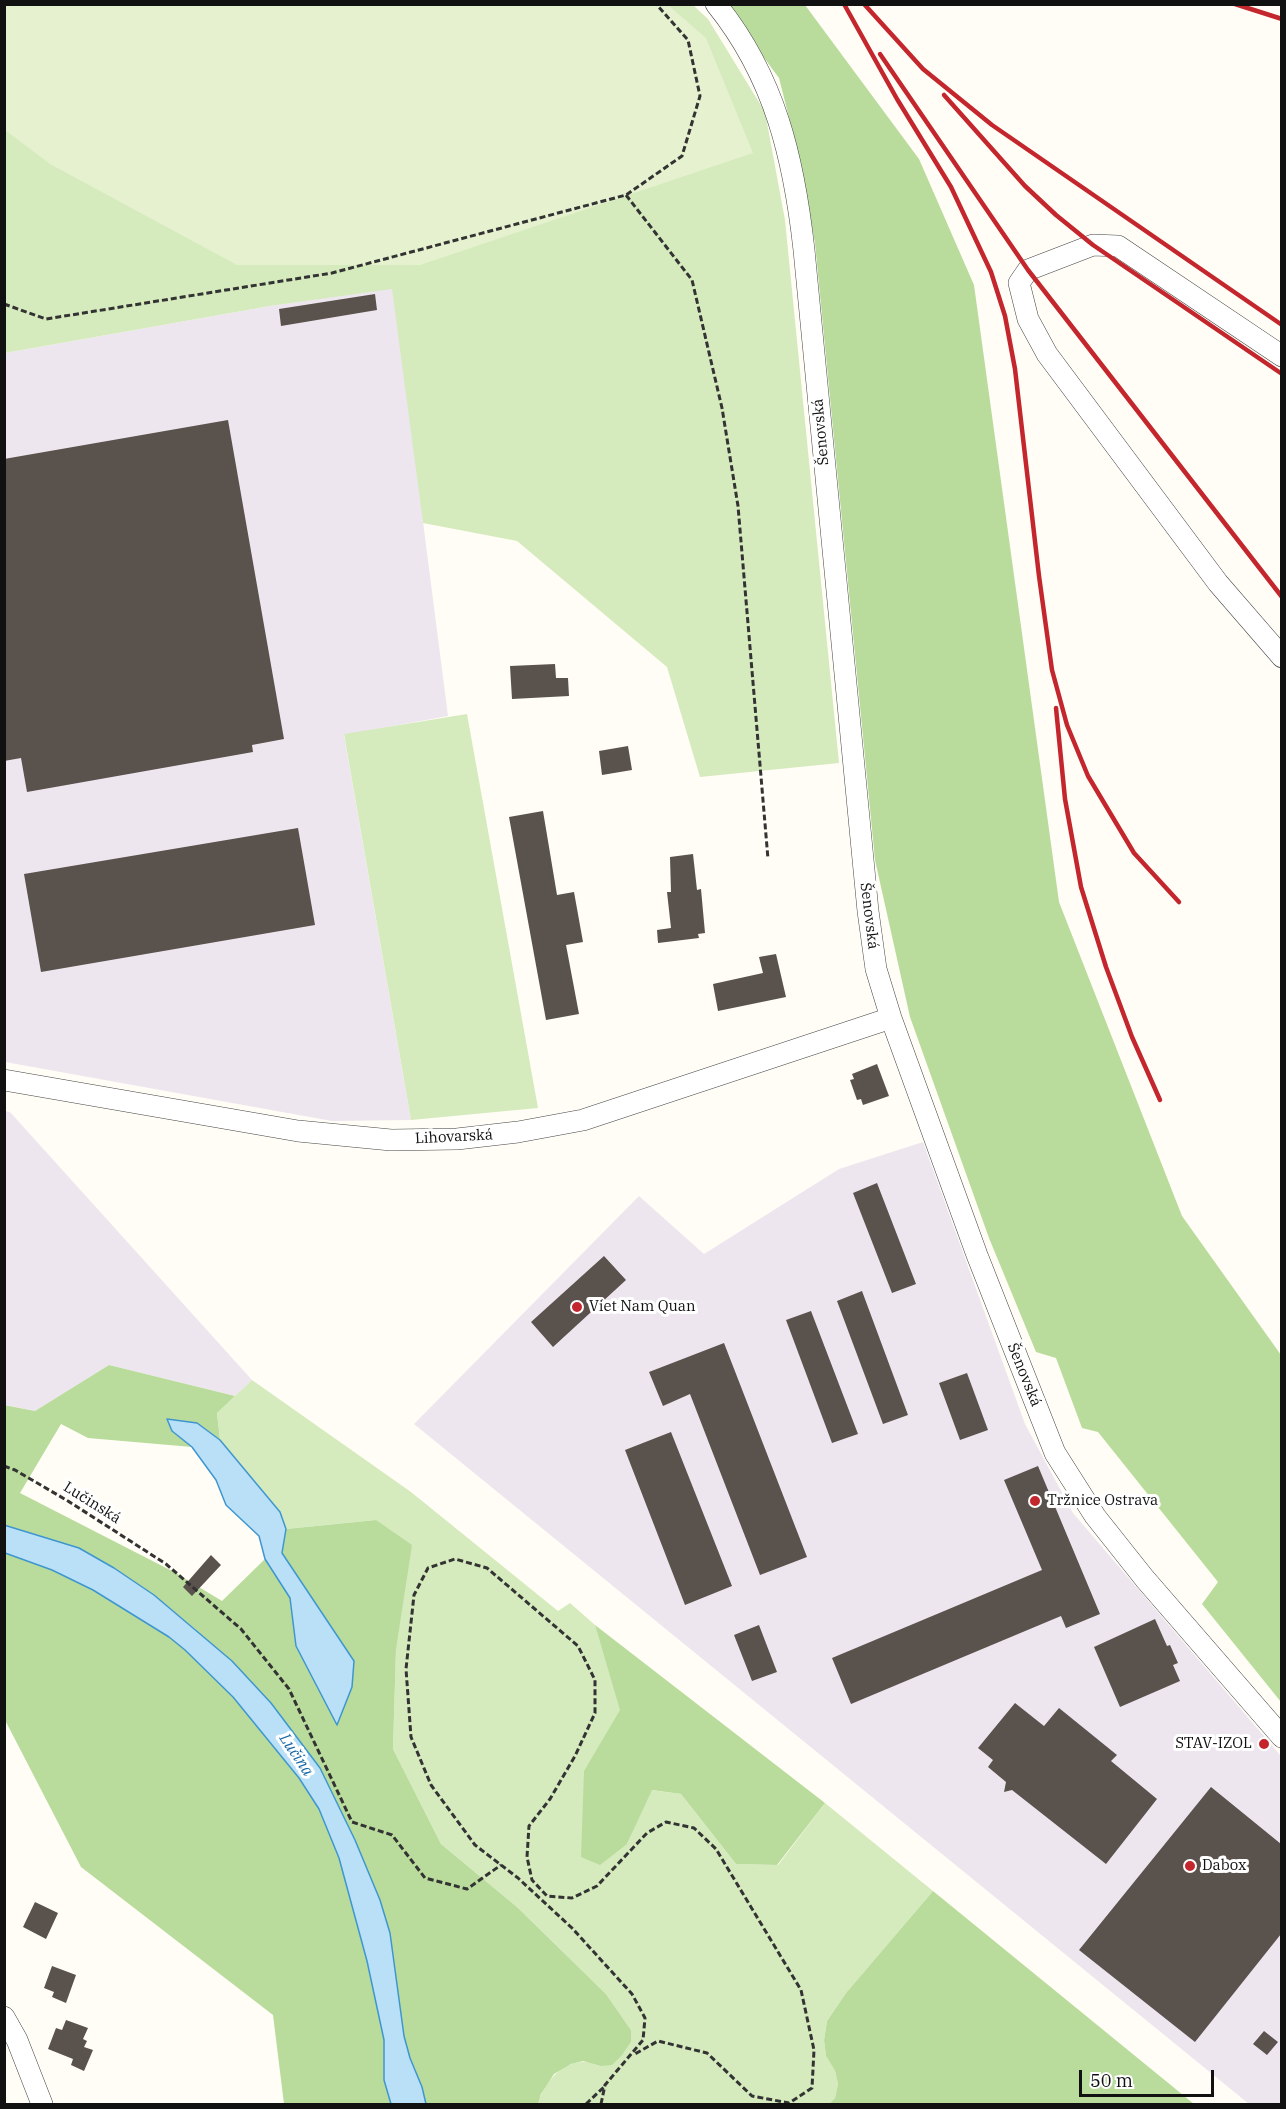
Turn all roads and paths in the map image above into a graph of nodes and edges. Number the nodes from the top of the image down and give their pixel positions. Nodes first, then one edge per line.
1 (656, 4) edge
2 (716, 4) edge
3 (626, 195) junction
4 (4, 304) edge
5 (1281, 356) edge
6 (1281, 657) edge
7 (768, 859) dead end
8 (891, 1018) junction
9 (4, 1080) edge
10 (4, 1466) edge
11 (1281, 1737) edge
12 (501, 1865) junction
13 (4, 2017) edge
14 (633, 2055) junction
15 (605, 2085) junction
16 (42, 2104) edge
17 (586, 2104) edge
18 (601, 2104) edge

1 - 3 path
2 - 8 street, Šenovská
3 - 4 path
3 - 7 path
5 - 6 street
8 - 9 street, Lihovarská
8 - 11 street, Šenovská
10 - 12 path, Lučinská
12 - 14 path
12 - 14 path
13 - 16 street
14 - 15 path
15 - 17 path
15 - 18 path

